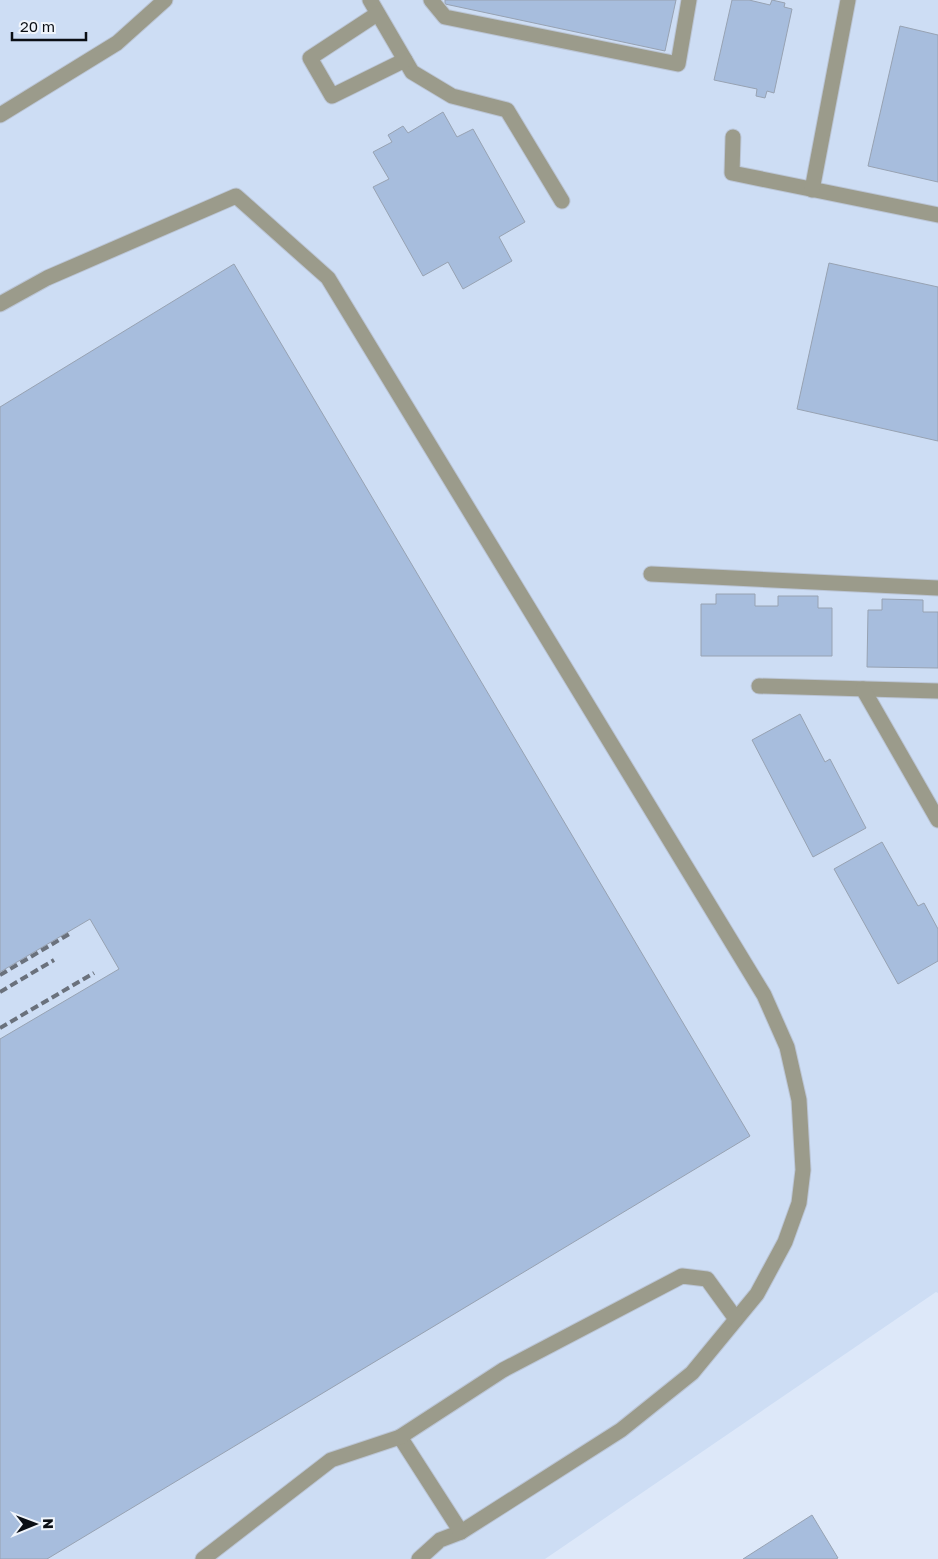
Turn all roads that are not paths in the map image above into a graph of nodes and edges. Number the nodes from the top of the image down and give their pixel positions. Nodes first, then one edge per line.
1 (165, 0) edge
2 (370, 0) edge
3 (431, 0) edge
4 (690, 0) edge
5 (848, 0) edge
6 (377, 14) junction
7 (405, 60) junction
8 (0, 115) edge
9 (733, 137) dead end
10 (812, 190) junction
11 (562, 201) dead end
12 (938, 215) edge
13 (0, 304) edge
14 (651, 574) dead end
15 (938, 588) edge
16 (759, 686) dead end
17 (863, 689) junction
18 (938, 691) edge
19 (938, 820) edge
20 (736, 1319) junction
21 (400, 1437) junction
22 (461, 1532) junction
23 (203, 1559) edge
24 (418, 1559) edge

1 - 8 street
2 - 6 street
3 - 4 street
5 - 10 street
6 - 7 street
6 - 7 street
7 - 11 street
9 - 10 street
10 - 12 street
13 - 20 street
14 - 15 street
16 - 17 street
17 - 18 street
17 - 19 street
20 - 21 street
20 - 22 street
21 - 22 street
21 - 23 street
22 - 24 street

